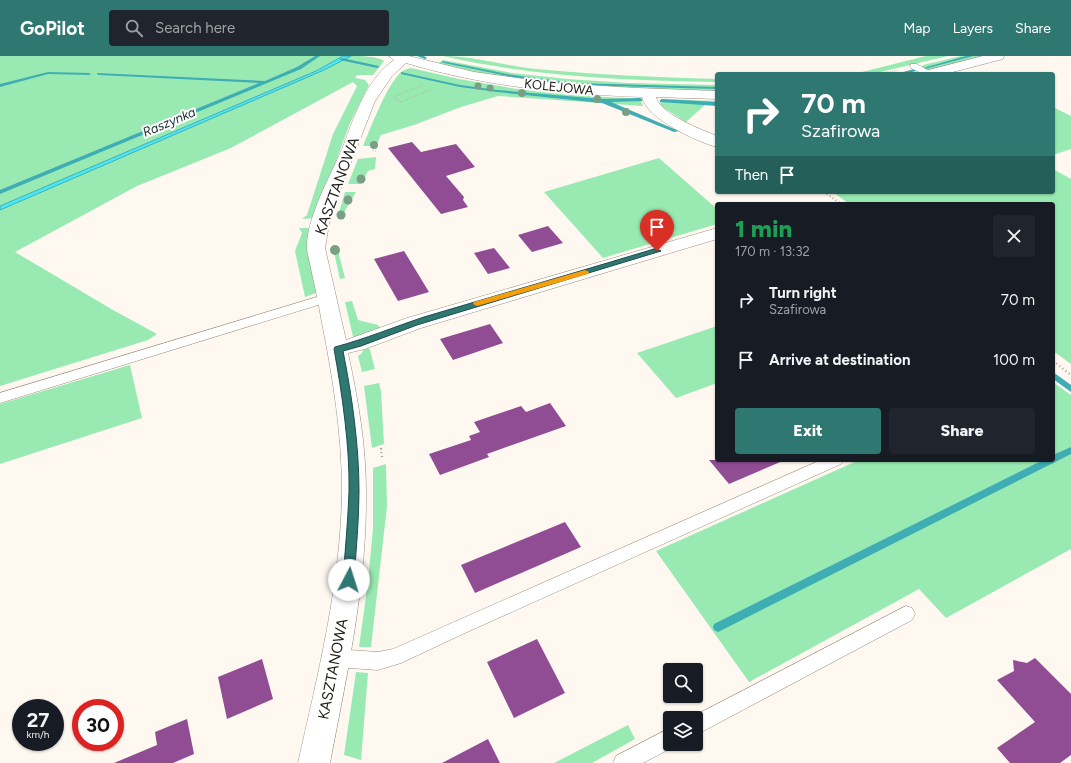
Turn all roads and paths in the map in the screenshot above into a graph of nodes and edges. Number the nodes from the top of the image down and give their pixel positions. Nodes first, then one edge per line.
1 (998, 56) edge
2 (399, 57) edge
3 (914, 66) dead end
4 (926, 72) edge
5 (938, 72) edge
6 (423, 85) dead end
7 (432, 89) dead end
8 (648, 93) junction
9 (715, 95) edge
10 (715, 141) edge
11 (373, 148) dead end
12 (376, 151) dead end
13 (827, 194) edge
14 (838, 202) edge
15 (715, 234) edge
16 (327, 298) junction
17 (338, 349) junction
18 (1055, 363) edge
19 (1071, 375) edge
20 (0, 398) edge
21 (385, 448) dead end
22 (382, 457) dead end
23 (831, 462) edge
24 (906, 614) dead end
25 (335, 658) junction
26 (703, 721) edge
27 (663, 742) edge
28 (314, 763) edge
29 (623, 763) edge

1 - 5 street
2 - 8 street, KOLEJOWA
2 - 16 street, KASZTANOWA
3 - 4 lane
6 - 7 path
8 - 9 street, KOLEJOWA
8 - 10 street
11 - 12 path
13 - 14 path
15 - 17 street
16 - 17 street, KASZTANOWA
16 - 20 lane
17 - 25 street, KASZTANOWA
18 - 19 path
21 - 22 path
23 - 25 lane
24 - 26 lane
25 - 28 street, KASZTANOWA
27 - 29 lane

